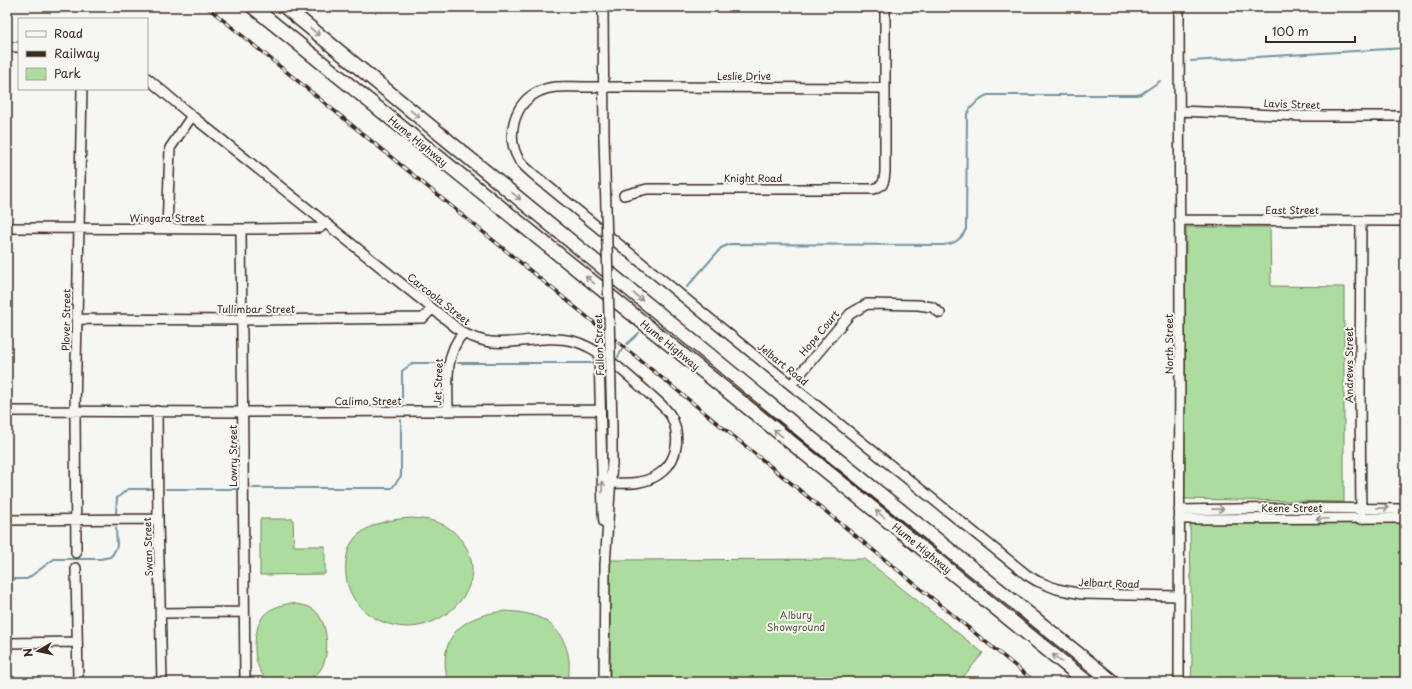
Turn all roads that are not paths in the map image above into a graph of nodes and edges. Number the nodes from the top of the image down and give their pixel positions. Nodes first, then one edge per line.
1 (253, 7) edge
2 (285, 7) edge
3 (603, 7) edge
4 (885, 7) edge
5 (1179, 7) edge
6 (7, 47) edge
7 (18, 47) edge
8 (148, 79) edge
9 (603, 87) junction
10 (884, 88) junction
11 (82, 90) edge
12 (1179, 111) junction
13 (192, 116) junction
14 (1405, 116) edge
15 (624, 195) dead end
16 (1179, 220) junction
17 (1361, 221) junction
18 (1405, 221) edge
19 (325, 222) junction
20 (7, 228) edge
21 (79, 229) junction
22 (167, 229) junction
23 (241, 229) junction
24 (432, 309) junction
25 (940, 313) dead end
26 (77, 319) junction
27 (242, 320) junction
28 (462, 333) junction
29 (599, 353) junction
30 (791, 385) junction
31 (600, 410) junction
32 (7, 411) edge
33 (75, 411) junction
34 (157, 411) junction
35 (448, 411) junction
36 (244, 412) junction
37 (611, 483) junction
38 (1361, 508) junction
39 (1405, 508) edge
40 (1179, 515) junction
41 (1361, 518) junction
42 (1405, 518) edge
43 (75, 519) junction
44 (158, 519) junction
45 (7, 520) edge
46 (607, 539) junction
47 (76, 552) dead end
48 (76, 568) dead end
49 (1006, 596) junction
50 (1178, 596) junction
51 (997, 609) junction
52 (244, 612) junction
53 (161, 613) junction
54 (7, 642) edge
55 (77, 642) junction
56 (78, 682) edge
57 (162, 682) edge
58 (245, 682) edge
59 (604, 682) edge
60 (1087, 682) edge
61 (1113, 682) edge
62 (1179, 682) edge

51 -> 1 highway, Hume Highway
2 -> 49 highway, Hume Highway
3 - 9 street, Fallon Street
4 - 10 street
5 - 12 street, North Street
6 - 7 street
8 - 13 street, Carcoola Street
9 - 10 street, Leslie Drive
9 - 30 street, Jelbart Road
9 - 37 street, Fallon Street, bridge
10 - 15 street, Knight Road
11 - 21 street, Plover Street
12 - 14 street, Lavis Street
12 - 16 street, North Street
13 - 19 street, Carcoola Street
13 - 22 street
16 - 17 street, East Street
16 - 40 street, North Street
17 - 18 street, East Street
17 - 38 street, Andrews Street
19 - 23 street, Wingara Street
19 - 24 street, Carcoola Street
20 - 21 street, Wingara Street
21 - 22 street, Wingara Street
21 - 26 street, Plover Street
22 - 23 street, Wingara Street
23 - 27 street, Lowry Street
24 - 27 street, Tullimbar Street
24 - 28 street, Carcoola Street
25 - 30 street, Hope Court
26 - 27 street, Tullimbar Street
26 - 33 street, Plover Street
27 - 36 street, Lowry Street
28 - 29 street, Carcoola Street
28 - 35 street, Jet Street
29 - 31 street
29 - 37 street, Carcoola Street
30 - 50 street, Jelbart Road
31 - 35 street, Calimo Street
46 -> 31 street
32 - 33 street, Calimo Street
33 - 34 street, Calimo Street
33 - 43 street, Plover Street
34 - 36 street, Calimo Street
34 - 44 street, Swan Street
35 - 36 street, Calimo Street
36 - 52 street, Lowry Street
37 - 46 street, Fallon Street
38 -> 39 street, Keene Street
40 -> 38 street, Keene Street
38 - 41 street, Andrews Street
41 -> 40 street, Keene Street
40 - 50 street, North Street
41 - 42 street, Keene Street
43 - 44 street
43 - 45 street
43 - 47 street, Plover Street
44 - 53 street, Swan Street
46 - 59 street, Fallon Street
48 - 55 street
49 - 51 street
49 - 61 highway, Hume Highway
50 - 62 street, North Street
60 -> 51 highway, Hume Highway
52 - 53 street
52 - 58 street, Lowry Street
53 - 57 street, Swan Street
54 - 55 street
55 - 56 street

